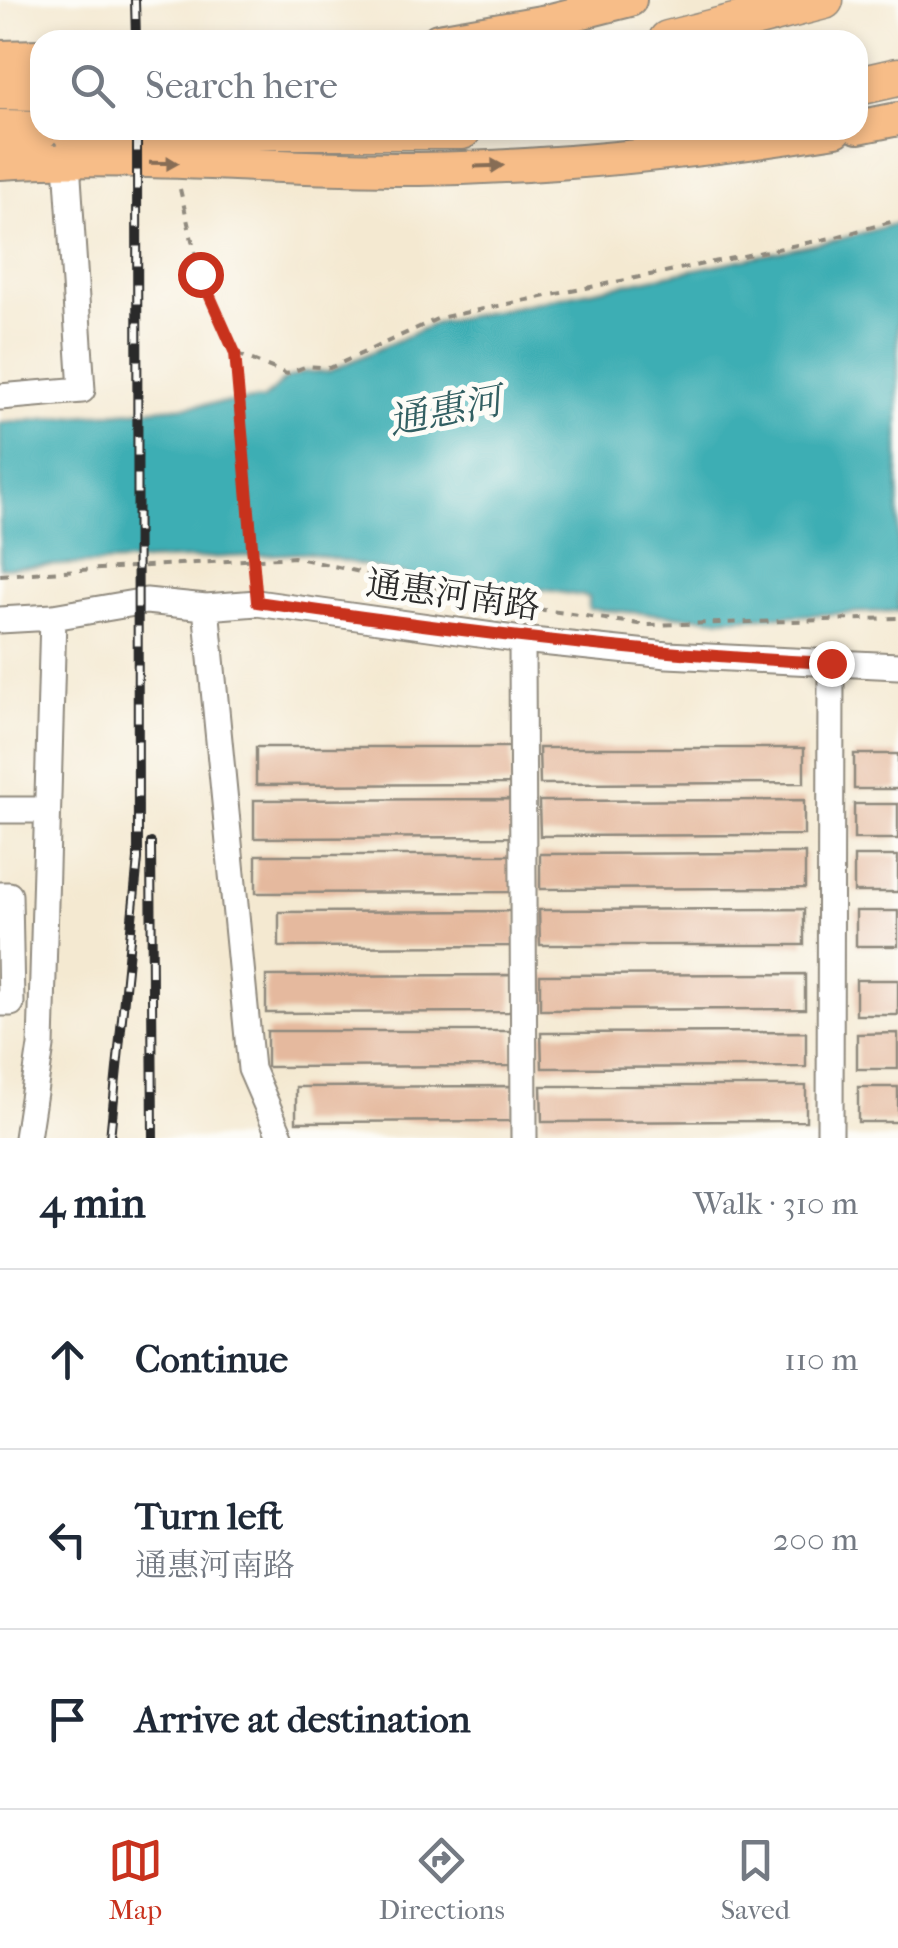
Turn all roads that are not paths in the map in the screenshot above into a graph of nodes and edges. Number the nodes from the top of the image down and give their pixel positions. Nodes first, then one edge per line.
1 (630, 0) edge
2 (824, 0) edge
3 (499, 30) edge
4 (707, 30) edge
5 (0, 56) edge
6 (30, 56) edge
7 (0, 90) edge
8 (30, 91) edge
9 (898, 119) edge
10 (868, 124) edge
11 (0, 129) edge
12 (30, 130) edge
13 (216, 140) edge
14 (704, 140) edge
15 (762, 140) edge
16 (68, 146) edge
17 (658, 154) junction
18 (0, 162) edge
19 (0, 397) edge
20 (206, 608) junction
21 (52, 617) junction
22 (0, 620) edge
23 (522, 640) junction
24 (831, 663) junction
25 (898, 666) edge
26 (0, 810) edge
27 (48, 810) junction
28 (0, 895) edge
29 (0, 1003) edge
30 (27, 1138) edge
31 (281, 1138) edge
32 (524, 1138) edge
33 (830, 1138) edge

1 - 3 main road
2 - 4 highway
5 - 6 main road
7 - 8 highway
9 - 10 main road
11 - 12 highway
13 - 16 highway
14 - 17 main road
15 - 17 main road
16 -> 17 main road
16 - 18 main road
16 - 19 street
20 - 21 street, 通惠河南路
20 - 23 street, 通惠河南路
20 - 31 street
21 - 22 street, 通惠河南路
21 - 27 street
23 - 24 street, 通惠河南路
23 - 32 street
24 - 25 street, 通惠河南路
24 - 33 street
26 - 27 street
27 - 30 street
28 - 29 street

